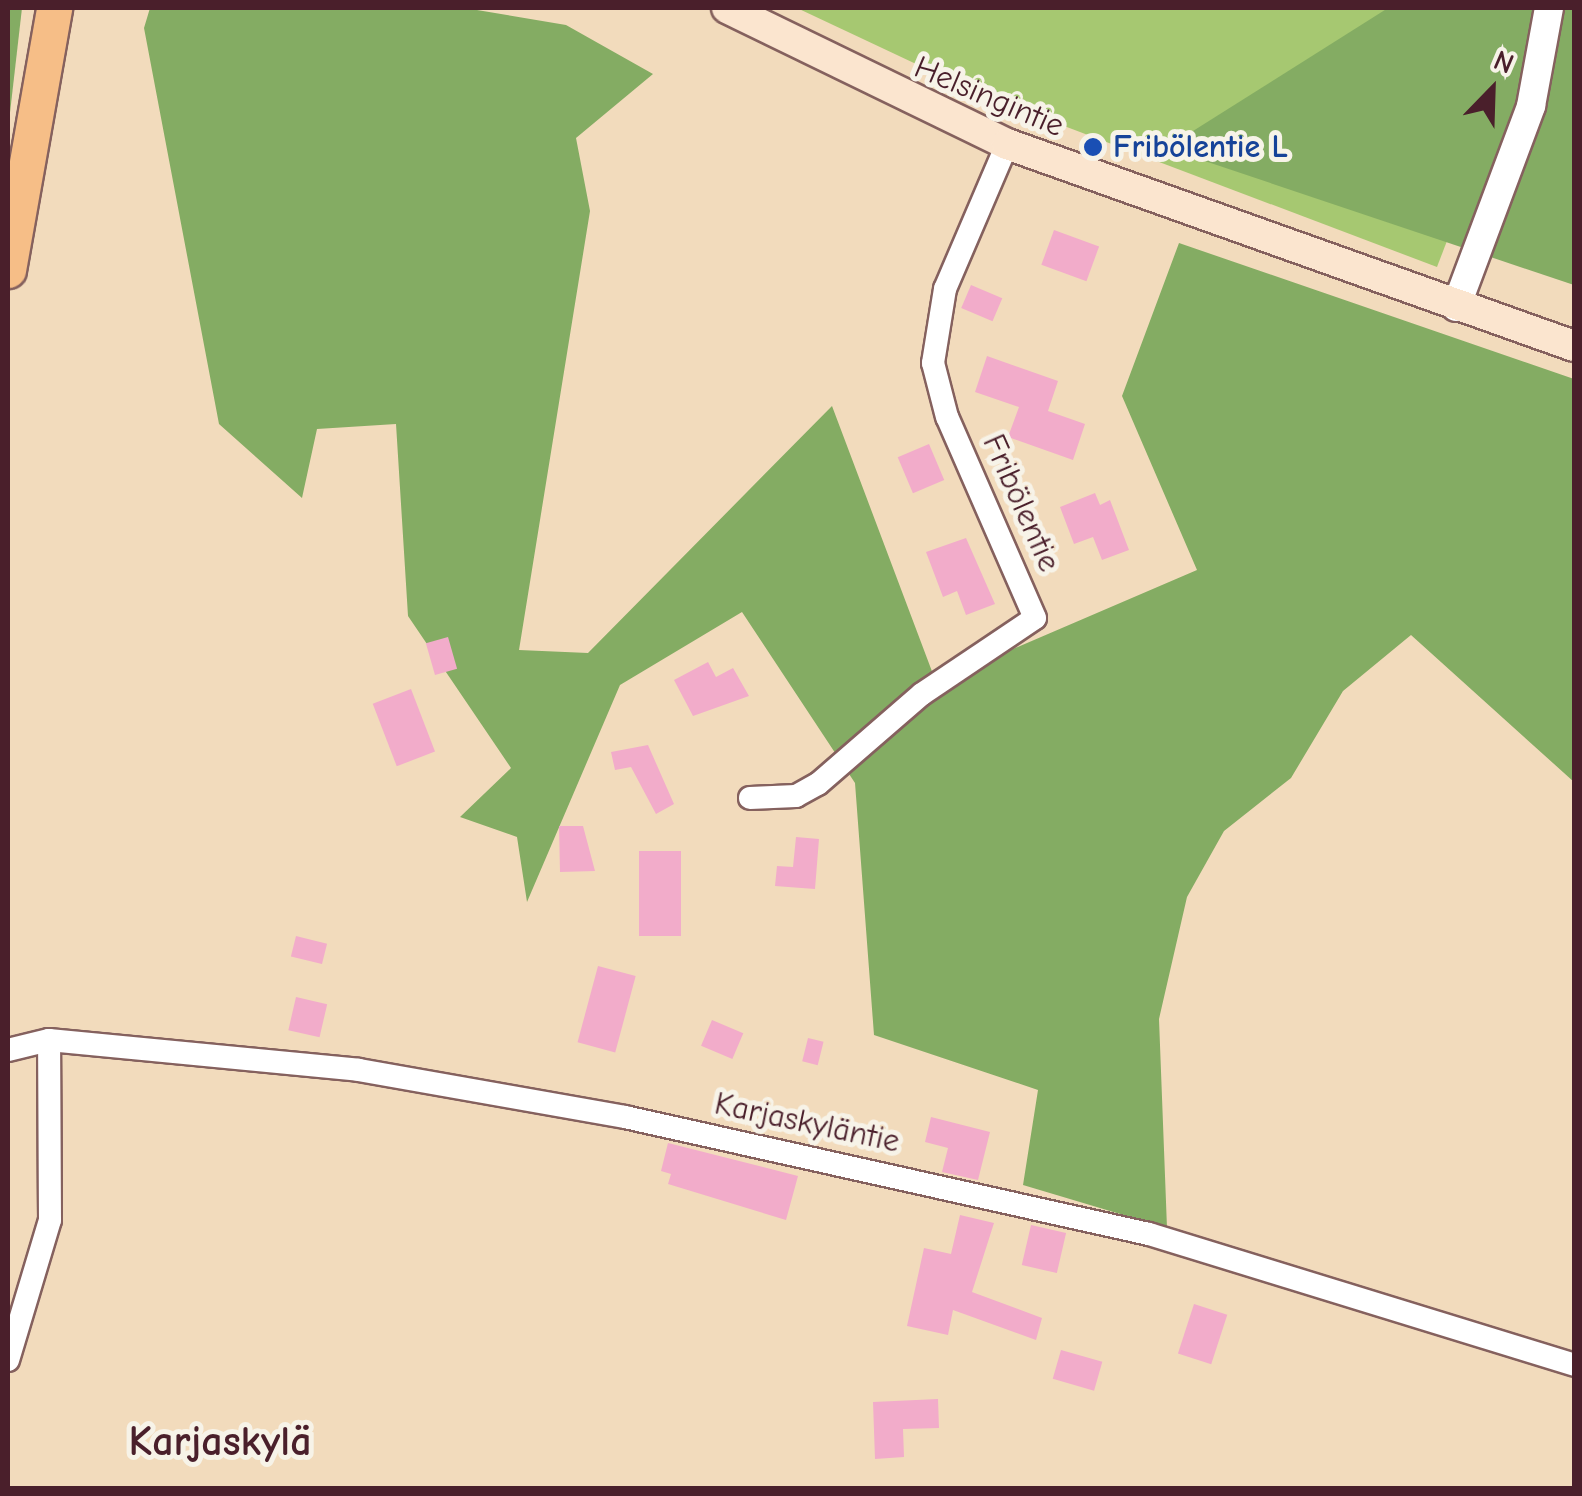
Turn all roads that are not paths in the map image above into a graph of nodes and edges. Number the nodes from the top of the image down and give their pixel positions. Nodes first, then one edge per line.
1 (54, 8) edge
2 (727, 8) edge
3 (1549, 8) edge
4 (1008, 144) junction
5 (8, 270) edge
6 (1456, 307) junction
7 (1574, 346) edge
8 (750, 798) dead end
9 (49, 1040) junction
10 (8, 1050) edge
11 (8, 1360) edge
12 (1574, 1365) edge

1 - 5 main road
2 - 4 main road, Helsingintie
3 - 6 street
4 - 6 main road, Helsingintie
4 - 8 street, Fribölentie
6 - 7 main road, Helsingintie
9 - 10 street, Karjaskyläntie
9 - 11 street
9 - 12 street, Karjaskyläntie

